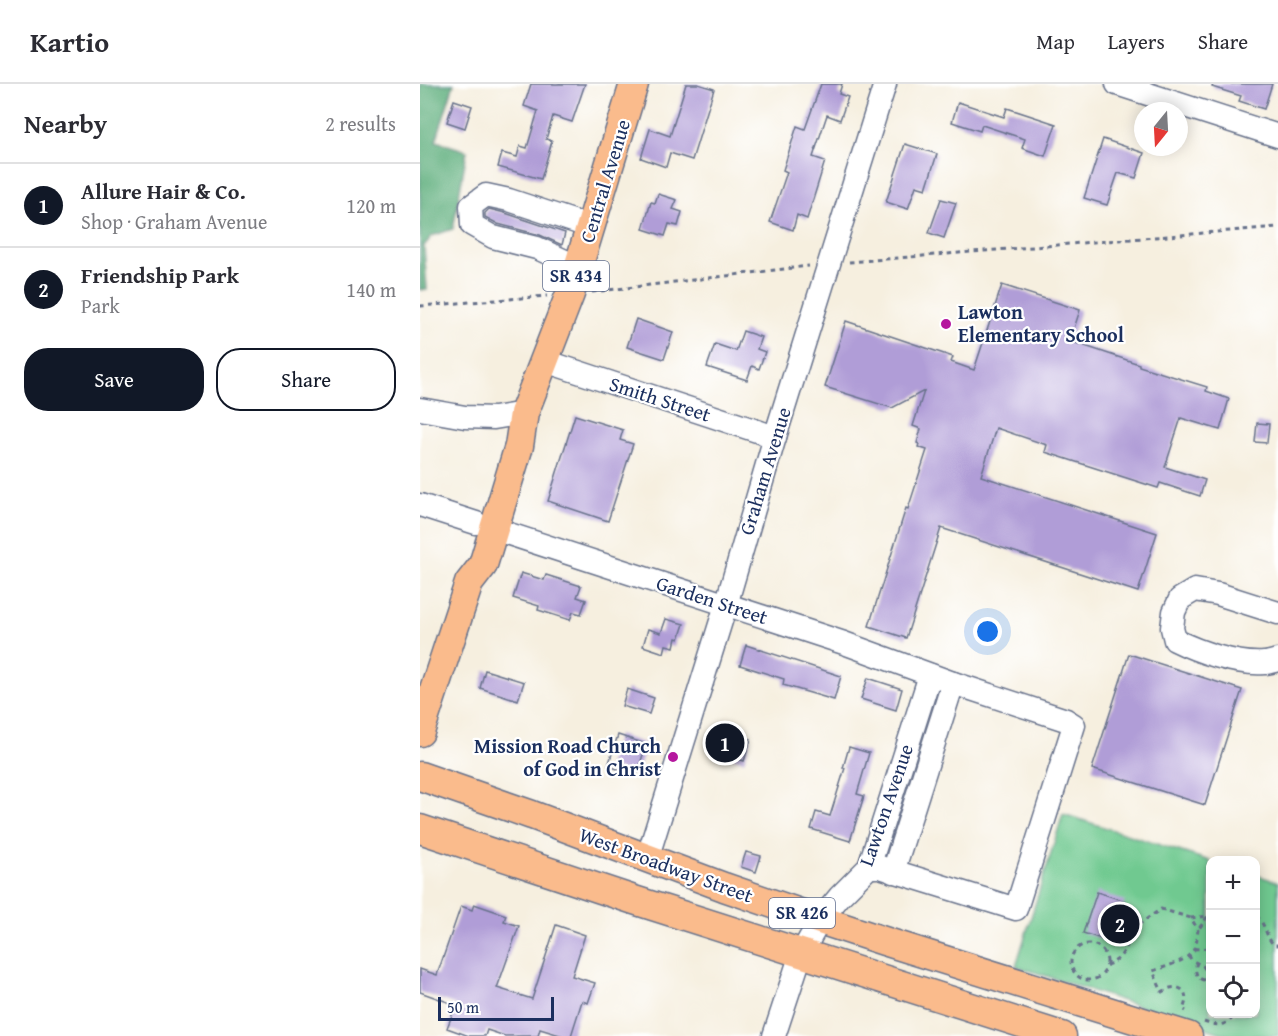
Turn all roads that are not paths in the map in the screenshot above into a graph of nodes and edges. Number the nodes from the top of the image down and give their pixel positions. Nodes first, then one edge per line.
1 (634, 84) edge
2 (885, 84) edge
3 (1117, 84) edge
4 (1278, 136) edge
5 (591, 227) junction
6 (582, 280) junction
7 (545, 361) junction
8 (420, 409) edge
9 (524, 413) junction
10 (775, 437) junction
11 (420, 505) edge
12 (485, 526) junction
13 (726, 605) junction
14 (1278, 613) edge
15 (1278, 660) edge
16 (930, 675) junction
17 (953, 683) junction
18 (420, 732) edge
19 (420, 776) edge
20 (420, 829) edge
21 (647, 859) junction
22 (869, 867) junction
23 (893, 872) junction
24 (820, 920) junction
25 (801, 954) junction
26 (1194, 1025) edge
27 (774, 1036) edge
28 (1062, 1036) edge

1 - 5 main road, Central Avenue / SR 434
2 - 10 street, Graham Avenue
3 - 4 street
5 - 6 main road, Central Avenue / SR 434
5 - 6 street
6 - 7 main road, Central Avenue / SR 434
7 - 9 main road, Central Avenue / SR 434
7 - 10 street, Smith Street
8 - 9 street
9 - 12 main road, Central Avenue / SR 434
10 - 13 street, Graham Avenue
11 - 12 street, Garden Street
12 - 13 street, Garden Street
12 - 18 main road, Central Avenue / SR 434
13 - 16 street, Garden Street
13 - 21 street, Graham Avenue
14 - 15 street
16 - 17 street, Garden Street
16 - 22 street, Lawton Avenue
17 - 23 street
17 - 23 street, Garden Street
19 - 21 main road, West Broadway Street / SR 426
20 - 25 main road, West Broadway Street / SR 426
21 - 24 main road, West Broadway Street / SR 426
22 - 23 street
22 - 24 street, Lawton Avenue
24 - 25 street, Lawton Avenue
24 - 26 main road, West Broadway Street / SR 426
25 - 27 street, Lawton Avenue
25 - 28 main road, West Broadway Street / SR 426

